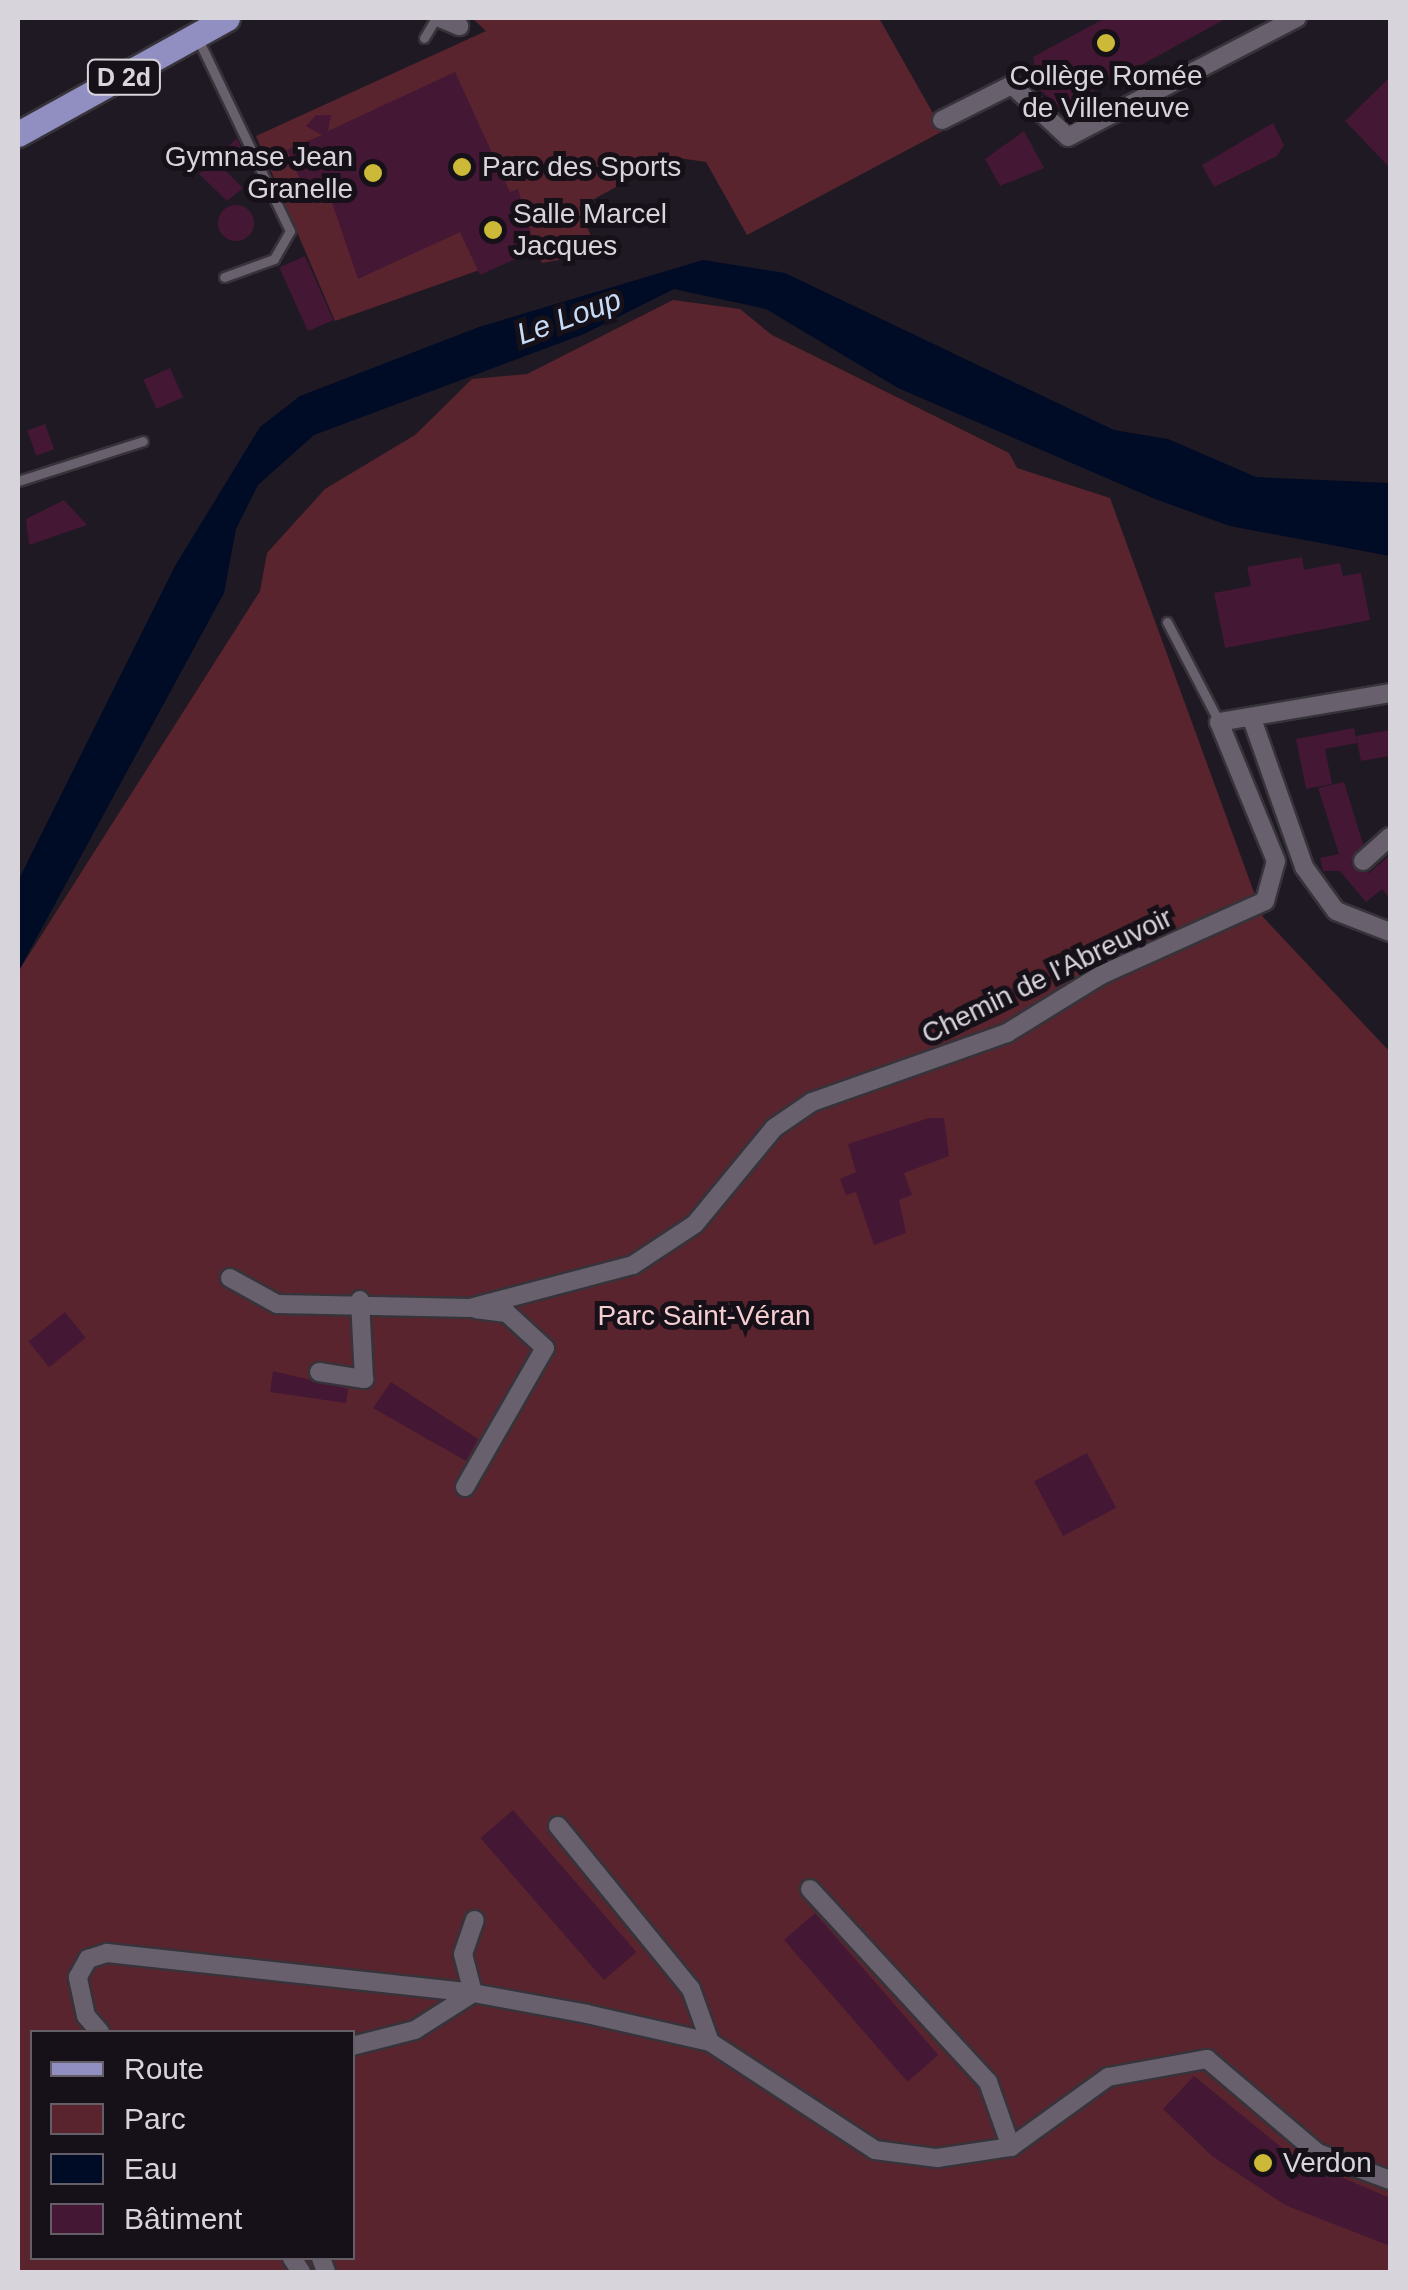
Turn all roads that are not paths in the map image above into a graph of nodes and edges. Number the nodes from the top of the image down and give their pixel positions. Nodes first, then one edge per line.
1 (227, 18) edge
2 (438, 18) edge
3 (1297, 18) edge
4 (459, 26) dead end
5 (197, 36) junction
6 (424, 38) dead end
7 (942, 120) dead end
8 (18, 134) edge
9 (224, 276) dead end
10 (144, 441) dead end
11 (18, 480) edge
12 (1168, 622) dead end
13 (1390, 693) edge
14 (1252, 718) junction
15 (1219, 722) junction
16 (1390, 837) edge
17 (1363, 860) dead end
18 (1390, 932) edge
19 (230, 1278) dead end
20 (360, 1300) junction
21 (470, 1308) junction
22 (319, 1372) dead end
23 (465, 1487) dead end
24 (558, 1826) dead end
25 (810, 1889) dead end
26 (475, 1920) dead end
27 (473, 1992) junction
28 (98, 2030) edge
29 (710, 2042) junction
30 (355, 2045) edge
31 (1011, 2147) junction
32 (1390, 2180) edge

1 - 5 main road, D 2d
2 - 4 street
2 - 6 lane
3 - 7 street
5 - 8 main road, D 2d
5 - 9 lane
10 - 11 lane
12 - 15 lane
13 - 14 street
14 - 15 street
14 - 18 street
15 - 21 street, Chemin de l'Abreuvoir
16 - 17 street
19 - 20 street
20 - 21 street
20 - 22 street
21 - 23 street
24 - 29 street
25 - 31 street
26 - 27 street
27 - 28 street
27 - 29 street
27 - 30 street
29 - 31 street
31 - 32 street

